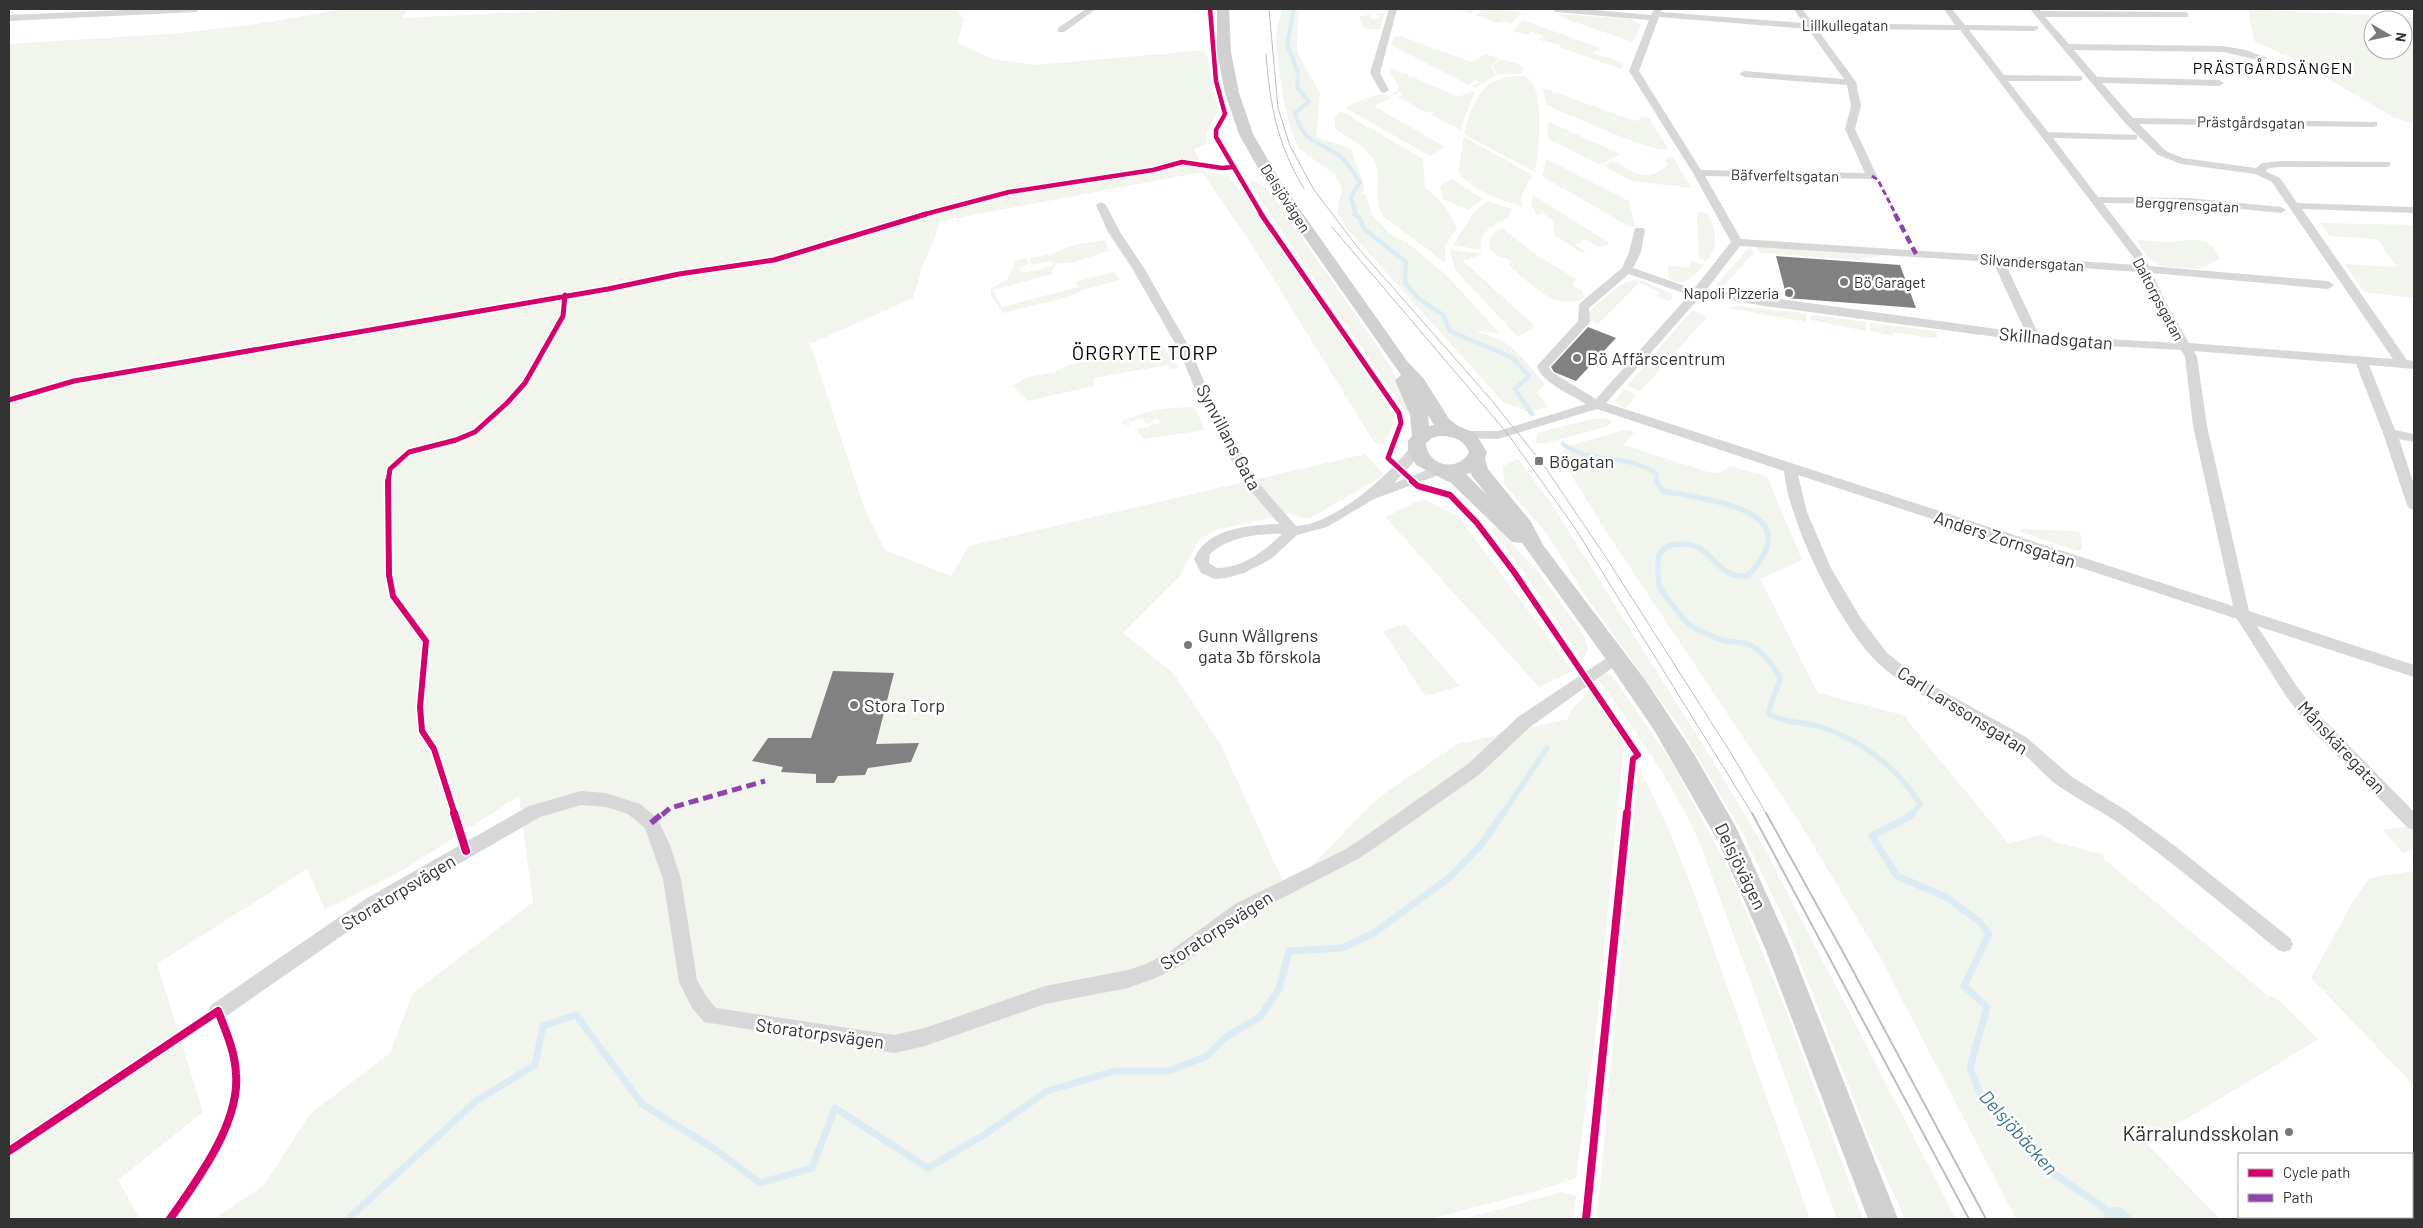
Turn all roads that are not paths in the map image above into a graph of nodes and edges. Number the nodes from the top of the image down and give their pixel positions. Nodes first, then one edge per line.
1 (196, 9) edge
2 (1092, 9) edge
3 (1223, 9) edge
4 (1393, 9) edge
5 (1556, 9) edge
6 (1798, 9) edge
7 (1948, 9) edge
8 (2036, 11) edge
9 (1656, 13) edge
10 (2185, 15) dead end
11 (9, 18) edge
12 (1809, 26) junction
13 (1960, 26) junction
14 (2034, 28) dead end
15 (1060, 30) dead end
16 (2067, 47) junction
17 (2262, 58) dead end
18 (1744, 74) dead end
19 (2001, 78) junction
20 (2079, 78) dead end
21 (2096, 80) junction
22 (1851, 82) junction
23 (2219, 82) dead end
24 (1384, 90) dead end
25 (2130, 120) junction
26 (2373, 124) dead end
27 (2046, 135) junction
28 (2133, 137) dead end
29 (2386, 164) dead end
30 (2258, 171) junction
31 (1698, 173) junction
32 (2094, 200) junction
33 (1101, 205) dead end
34 (2296, 206) junction
35 (2281, 210) dead end
36 (2414, 210) edge
37 (1639, 230) dead end
38 (1737, 242) junction
39 (1998, 260) junction
40 (2144, 269) junction
41 (1628, 270) junction
42 (2328, 285) dead end
43 (1698, 292) junction
44 (2034, 338) junction
45 (2185, 348) junction
46 (2360, 360) junction
47 (2409, 364) edge
48 (1401, 365) junction
49 (1596, 406) junction
50 (1458, 433) junction
51 (2390, 434) junction
52 (1498, 435) junction
53 (2414, 438) edge
54 (1419, 443) junction
55 (1477, 456) junction
56 (1791, 469) junction
57 (1444, 470) junction
58 (1367, 498) junction
59 (2414, 505) edge
60 (1293, 531) junction
61 (1534, 548) junction
62 (2242, 615) junction
63 (1617, 657) junction
64 (2414, 671) edge
65 (2414, 823) edge
66 (2284, 944) dead end
67 (218, 1011) dead end
68 (1883, 1219) edge

1 - 11 street
2 - 15 street
3 - 48 street, Delsjövägen
4 - 24 street
5 - 9 street, Lillkullegatan
6 - 12 street
7 - 13 street, Daltorpsgatan
8 - 10 street
8 - 16 street
9 - 12 street, Lillkullegatan
9 - 31 street
12 - 13 street, Lillkullegatan
12 - 22 street
13 - 14 street, Lillkullegatan
13 - 19 street, Daltorpsgatan
16 - 17 street
16 - 21 street
18 - 22 street
19 - 20 street
19 - 27 street, Daltorpsgatan
21 - 23 street
21 - 25 street
22 - 31 street, Bäfverfeltsgatan
25 - 26 street, Prästgårdsgatan
25 - 30 street
27 - 28 street
27 - 32 street, Daltorpsgatan
29 - 30 street
30 - 34 street
31 - 38 street
32 - 35 street, Berggrensgatan
32 - 40 street, Daltorpsgatan
33 - 60 street, Synvillans Gata
34 - 36 street
34 - 47 street
37 - 41 street
38 - 39 street, Silvandersgatan
38 - 43 street
39 - 40 street, Silvandersgatan
39 - 44 street
40 - 42 street, Silvandersgatan
40 - 45 street, Daltorpsgatan
41 - 43 street, Skillnadsgatan
41 - 49 street, Anders Zornsgatan
43 - 44 street, Skillnadsgatan
43 - 49 street
44 - 45 street, Skillnadsgatan
45 - 46 street, Skillnadsgatan
45 - 62 street, Daltorpsgatan
46 - 47 street, Skillnadsgatan
46 - 51 street
48 - 50 street, Delsjövägen
48 - 54 street, Delsjövägen
49 - 52 street
49 - 56 street, Anders Zornsgatan
50 - 52 street
50 - 54 street
50 - 55 street
51 - 53 street
51 - 59 street
52 - 55 street
54 - 57 street
54 - 58 street
55 - 57 street
55 - 61 street, Delsjövägen
56 - 62 street, Anders Zornsgatan
56 - 66 street, Carl Larssonsgatan
57 - 58 street
57 - 61 street, Delsjövägen
58 - 60 street
60 - 60 street
61 - 63 street, Delsjövägen
62 - 64 street, Anders Zornsgatan
62 - 65 street, Månskäregatan
63 - 67 street, Storatorpsvägen
63 - 68 street, Delsjövägen

